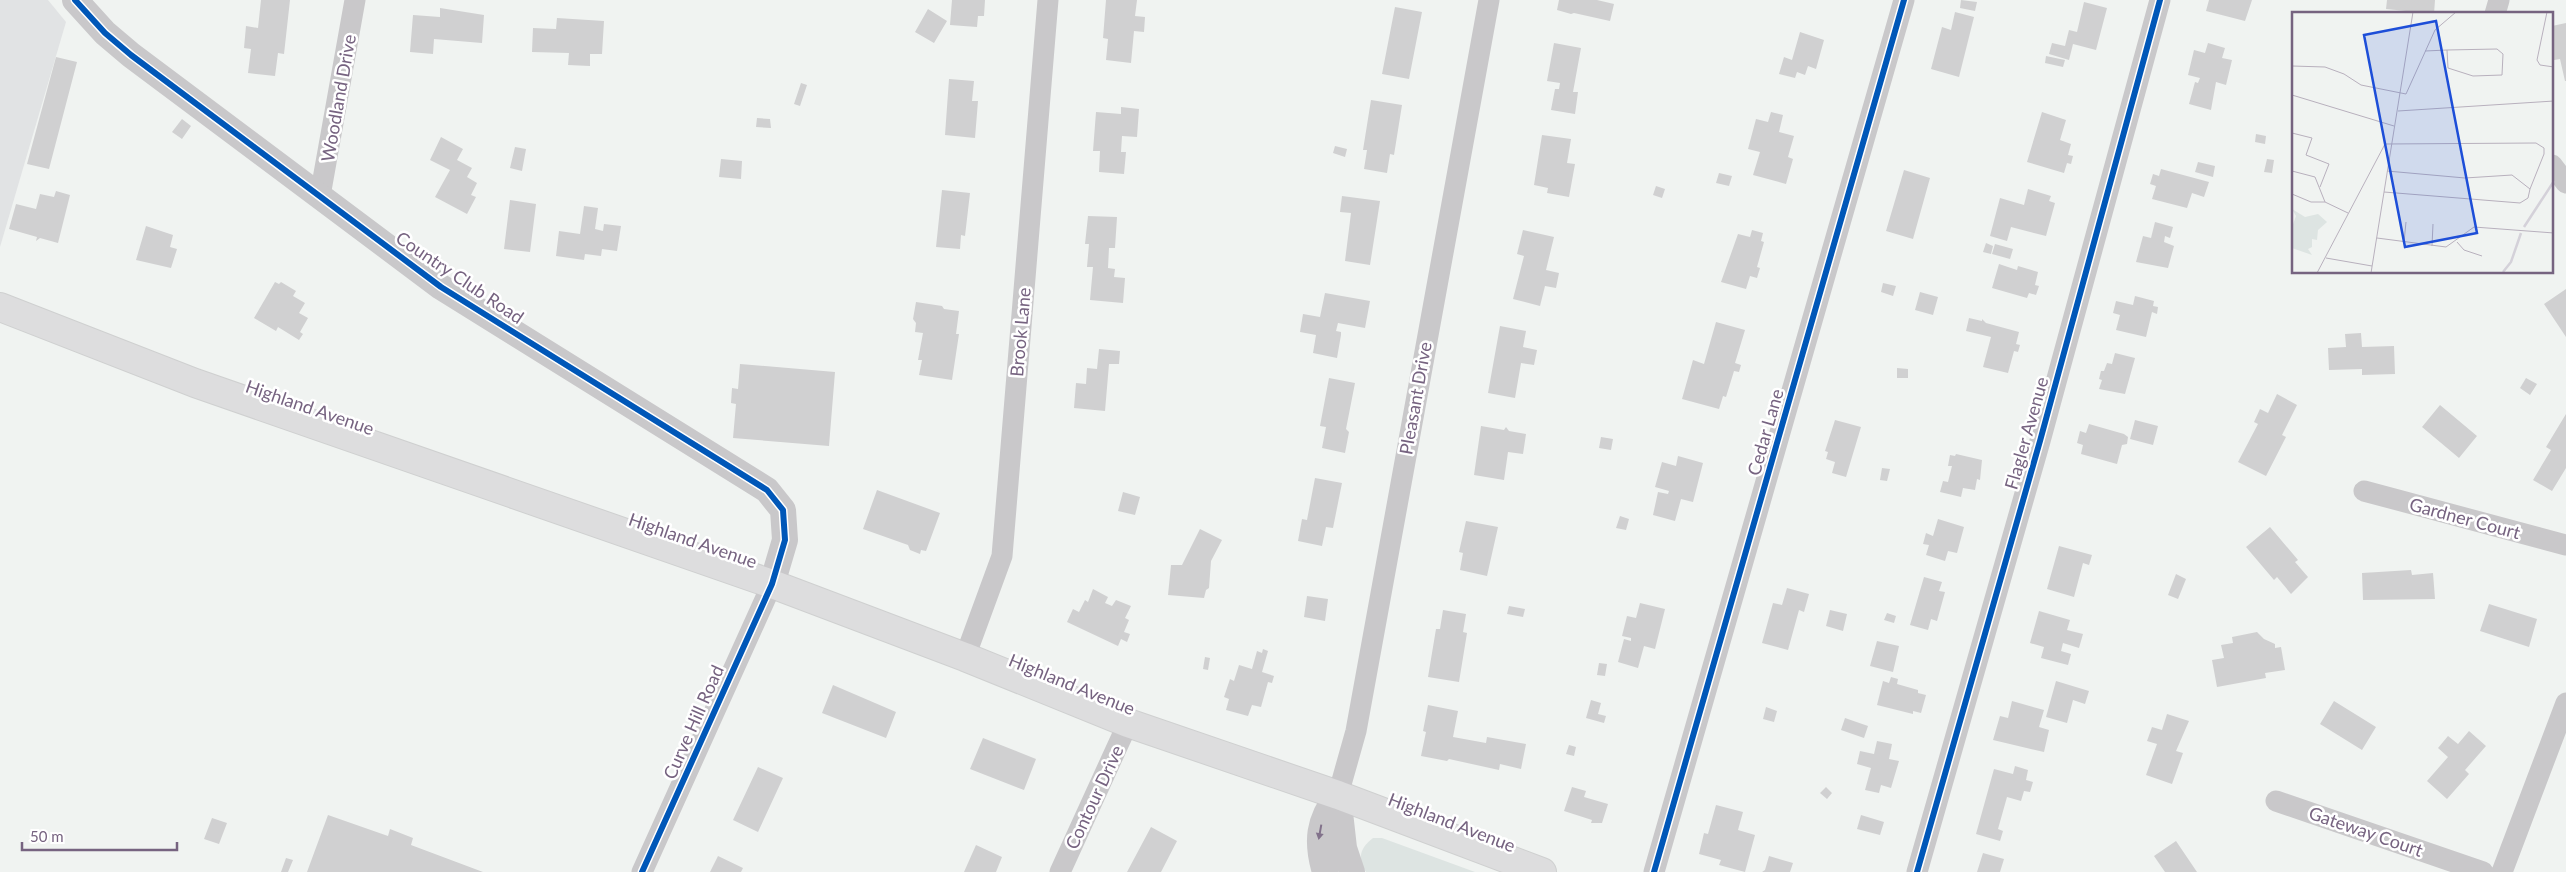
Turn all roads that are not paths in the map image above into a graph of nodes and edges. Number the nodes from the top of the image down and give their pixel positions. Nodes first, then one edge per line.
1 (75, 0) edge
2 (354, 0) edge
3 (1048, 0) edge
4 (1489, 0) edge
5 (1904, 0) edge
6 (2160, 0) edge
7 (2554, 168) edge
8 (2566, 183) edge
9 (320, 196) junction
10 (0, 307) edge
11 (2364, 491) dead end
12 (2566, 545) edge
13 (772, 584) junction
14 (966, 657) junction
15 (2566, 703) edge
16 (1128, 723) junction
17 (1338, 795) junction
18 (2276, 801) dead end
19 (642, 872) edge
20 (1060, 872) edge
21 (1325, 872) edge
22 (1352, 872) edge
23 (1542, 872) edge
24 (1654, 872) edge
25 (1917, 872) edge
26 (2483, 872) edge
27 (2502, 872) edge

1 - 9 street, Country Club Road
2 - 9 street, Woodland Drive
3 - 14 street, Brook Lane
4 - 17 street, Pleasant Drive
5 - 24 street, Cedar Lane
6 - 25 street, Flagler Avenue
7 - 8 street
9 - 13 street, Country Club Road
10 - 13 highway, Highland Avenue
11 - 12 street, Gardner Court
13 - 14 highway, Highland Avenue
13 - 19 street, Curve Hill Road
14 - 16 highway, Highland Avenue
15 - 27 street
16 - 17 highway, Highland Avenue
16 - 20 street, Contour Drive
17 -> 21 street
17 - 22 street
17 - 23 highway, Highland Avenue
18 - 26 street, Gateway Court

